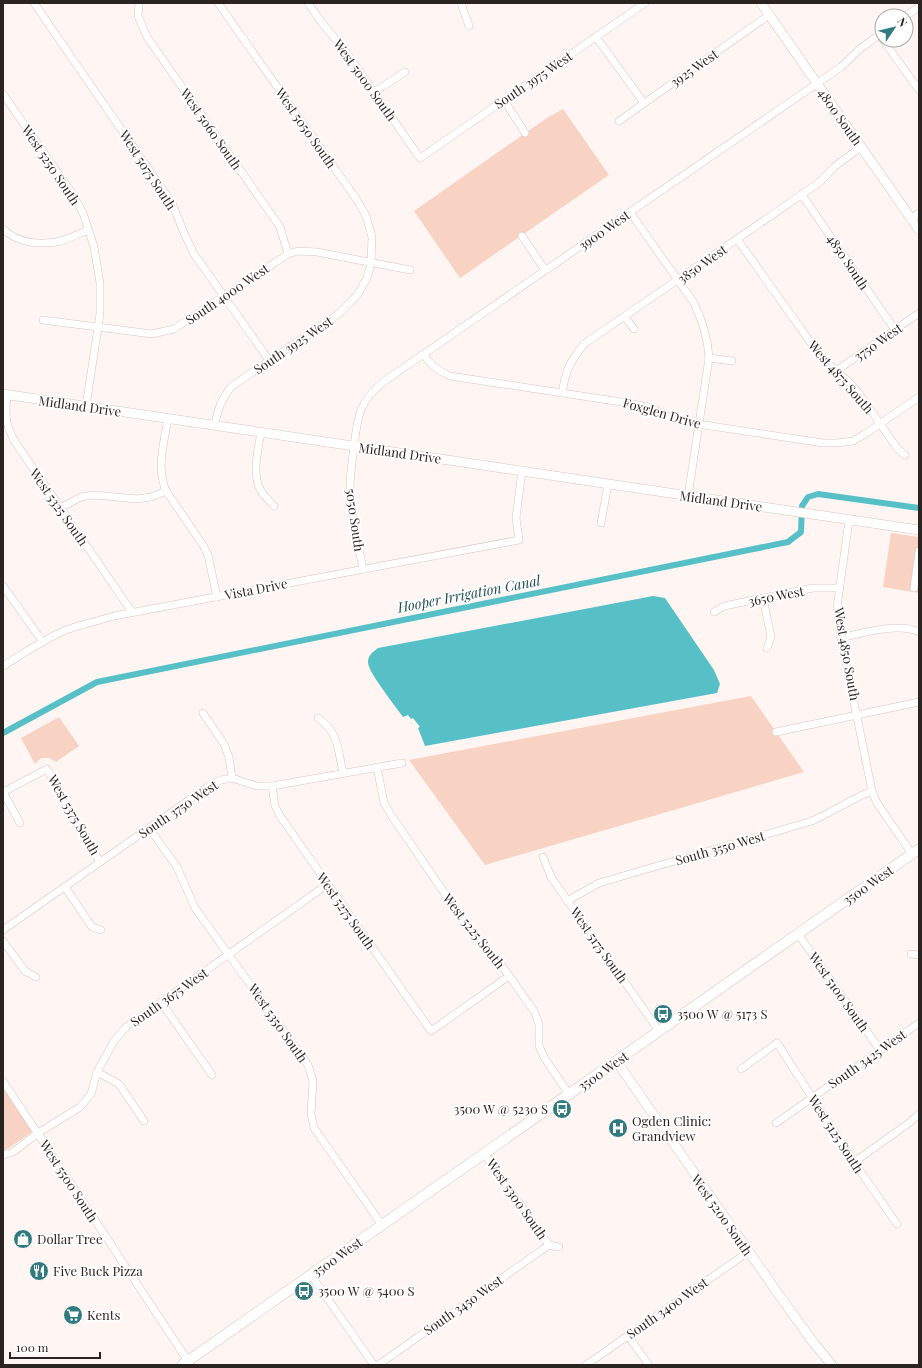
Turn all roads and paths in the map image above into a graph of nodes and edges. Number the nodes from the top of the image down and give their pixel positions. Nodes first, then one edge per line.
1 (34, 3) edge
2 (138, 3) edge
3 (218, 3) edge
4 (308, 3) edge
5 (461, 3) edge
6 (645, 3) edge
7 (761, 3) edge
8 (769, 15) junction
9 (469, 26) dead end
10 (596, 37) junction
11 (874, 41) edge
12 (890, 48) edge
13 (404, 72) dead end
14 (817, 83) junction
15 (919, 90) edge
16 (374, 92) junction
17 (3, 94) edge
18 (504, 100) junction
19 (644, 103) junction
20 (619, 122) dead end
21 (525, 133) dead end
22 (861, 147) junction
23 (420, 158) joint
24 (802, 195) junction
25 (630, 212) junction
26 (919, 213) edge
27 (911, 219) junction
28 (3, 230) edge
29 (88, 230) junction
30 (919, 230) edge
31 (522, 236) dead end
32 (737, 239) junction
33 (288, 254) junction
34 (371, 263) junction
35 (410, 270) dead end
36 (545, 270) junction
37 (678, 280) junction
38 (224, 296) junction
39 (919, 313) edge
40 (625, 317) junction
41 (43, 320) dead end
42 (98, 327) junction
43 (634, 328) dead end
44 (894, 330) junction
45 (423, 354) junction
46 (709, 358) junction
47 (269, 360) junction
48 (732, 361) dead end
49 (836, 371) junction
50 (562, 393) junction
51 (5, 395) edge
52 (919, 397) edge
53 (86, 406) junction
54 (168, 418) junction
55 (881, 424) junction
56 (215, 425) junction
57 (699, 425) junction
58 (261, 432) junction
59 (354, 446) junction
60 (905, 455) dead end
61 (522, 471) junction
62 (608, 484) junction
63 (166, 491) junction
64 (688, 496) junction
65 (274, 506) dead end
66 (60, 508) junction
67 (849, 520) junction
68 (601, 523) dead end
69 (919, 530) edge
70 (919, 551) edge
71 (363, 569) junction
72 (918, 571) edge
73 (3, 586) edge
74 (840, 588) junction
75 (914, 588) dead end
76 (217, 597) junction
77 (763, 598) junction
78 (132, 612) junction
79 (714, 612) dead end
80 (919, 632) edge
81 (841, 638) junction
82 (43, 642) junction
83 (767, 648) dead end
84 (3, 666) edge
85 (919, 702) edge
86 (203, 713) dead end
87 (857, 715) junction
88 (318, 718) dead end
89 (776, 732) dead end
90 (402, 763) dead end
91 (377, 767) junction
92 (343, 774) junction
93 (232, 778) junction
94 (272, 786) junction
95 (872, 791) junction
96 (3, 792) edge
97 (20, 823) dead end
98 (149, 828) junction
99 (916, 852) edge
100 (543, 857) dead end
101 (100, 862) junction
102 (328, 884) junction
103 (65, 887) junction
104 (567, 901) junction
105 (3, 930) edge
106 (102, 930) dead end
107 (798, 934) junction
108 (3, 941) edge
109 (229, 954) junction
110 (911, 954) dead end
111 (919, 955) edge
112 (509, 976) junction
113 (36, 977) dead end
114 (161, 1002) junction
115 (919, 1023) edge
116 (659, 1031) junction
117 (880, 1050) junction
118 (617, 1062) junction
119 (741, 1069) dead end
120 (97, 1072) junction
121 (212, 1075) dead end
122 (3, 1081) edge
123 (569, 1094) junction
124 (812, 1097) junction
125 (919, 1114) edge
126 (144, 1120) dead end
127 (776, 1123) dead end
128 (38, 1133) junction
129 (484, 1153) junction
130 (3, 1155) edge
131 (854, 1162) junction
132 (897, 1224) dead end
133 (382, 1225) junction
134 (549, 1245) junction
135 (559, 1247) dead end
136 (748, 1252) junction
137 (311, 1275) junction
138 (628, 1336) junction
139 (185, 1363) edge
140 (374, 1365) edge
141 (378, 1365) edge
142 (586, 1365) edge
143 (649, 1365) edge
144 (832, 1365) edge

1 - 38 street, West 5075 South
2 - 33 street, West 5060 South
3 - 34 street, West 5050 South
4 - 16 street, West 5000 South
5 - 9 street
6 - 10 street, South 3975 West
7 - 8 street, 4800 South
8 - 14 street, 4800 South
8 - 19 street, 3925 West
10 - 18 street, South 3975 West
10 - 19 street
11 - 14 street, 3900 West
12 - 15 street
13 - 16 street
14 - 22 street, 4800 South
14 - 25 street, 3900 West
16 - 23 street, West 5000 South
17 - 29 street, West 5250 South
18 - 21 street
18 - 23 street, South 3975 West
19 - 20 street, 3925 West
22 - 24 street, 3850 West
22 - 27 street, 4800 South
24 - 32 street, 3850 West
24 - 44 street, 4850 South
25 - 36 street, 3900 West
25 - 37 street
26 - 27 street
27 - 30 street, 4800 South
28 - 29 street
29 - 42 street, West 5250 South
31 - 36 street
32 - 37 street, 3850 West
32 - 49 street, West 4875 South
33 - 34 street, South 4000 West
33 - 38 street, South 4000 West
34 - 35 street, South 4000 West
34 - 47 street, South 3925 West
36 - 45 street, 3900 West
37 - 40 street, 3850 West
37 - 46 street
38 - 42 street, South 4000 West
38 - 47 street, West 5075 South
39 - 44 street, 3750 West
40 - 43 street
40 - 50 street, 3850 West
41 - 42 street, South 4000 West
42 - 53 street, West 5250 South
44 - 49 street, 3750 West
45 - 50 street, Foxglen Drive
45 - 59 street, 3900 West
46 - 48 street
46 - 57 street
47 - 56 street, South 3925 West
49 - 55 street, West 4875 South
50 - 57 street, Foxglen Drive
51 - 53 street, Midland Drive
51 - 66 street, West 5325 South
52 - 55 street, Foxglen Drive
53 - 54 street, Midland Drive
54 - 56 street, Midland Drive
54 - 63 street
55 - 57 street, Foxglen Drive
55 - 60 street, West 4875 South
56 - 58 street, Midland Drive
57 - 64 street
58 - 59 street, Midland Drive
58 - 65 street
59 - 61 street, Midland Drive
59 - 71 street, 5050 South
61 - 62 street, Midland Drive
61 - 71 street, Vista Drive
62 - 64 street, Midland Drive
62 - 68 street
63 - 66 street
63 - 76 street
64 - 67 street, Midland Drive
66 - 78 street, West 5325 South
67 - 69 street, Midland Drive
67 - 74 street, West 4850 South
70 - 72 street
71 - 76 street, Vista Drive
72 - 75 street
73 - 82 street
74 - 77 street, 3650 West
74 - 81 street, West 4850 South
76 - 78 street, Vista Drive
77 - 79 street, 3650 West
77 - 83 street
78 - 82 street, Vista Drive
80 - 81 street
81 - 87 street, West 4850 South
82 - 84 street, Vista Drive
85 - 87 street
86 - 93 street
87 - 89 street
87 - 95 street, West 4850 South
88 - 92 street
90 - 91 street, South 3750 West
91 - 92 street, South 3750 West
91 - 112 street, West 5225 South
92 - 94 street, South 3750 West
93 - 94 street, South 3750 West
93 - 98 street, South 3750 West
94 - 102 street, West 5275 South
95 - 99 street
95 - 104 street, South 3550 West
96 - 97 street
96 - 101 street, West 5375 South
98 - 101 street, South 3750 West
98 - 109 street, West 5350 South
99 - 107 main road, 3500 West
100 - 104 street, West 5175 South
101 - 103 street, South 3750 West
102 - 109 street, South 3675 West
102 - 112 street, West 5275 South
103 - 105 street, South 3750 West
103 - 106 street
104 - 116 street, West 5175 South
107 - 116 main road, 3500 West
107 - 117 street, West 5100 South
108 - 113 street
109 - 114 street, South 3675 West
109 - 133 street, West 5350 South
110 - 111 street
112 - 123 street, West 5225 South
114 - 120 street, South 3675 West
114 - 121 street
115 - 117 street, South 3425 West
116 - 118 main road, 3500 West
117 - 124 street, South 3425 West
118 - 123 main road, 3500 West
118 - 136 street, West 5200 South
119 - 124 street, West 5125 South
120 - 126 street
120 - 128 street, South 3675 West
122 - 128 street, West 5500 South
123 - 129 main road, 3500 West
124 - 127 street, South 3425 West
124 - 131 street, West 5125 South
125 - 131 street
128 - 130 street, South 3675 West
128 - 139 street, West 5500 South
129 - 133 main road, 3500 West
129 - 134 street, West 5300 South
131 - 132 street, West 5125 South
133 - 137 main road, 3500 West
134 - 135 street
134 - 141 street, South 3450 West
136 - 138 street, South 3400 West
136 - 144 street, West 5200 South
137 - 139 main road, 3500 West
137 - 140 street
138 - 142 street, South 3400 West
138 - 143 street

